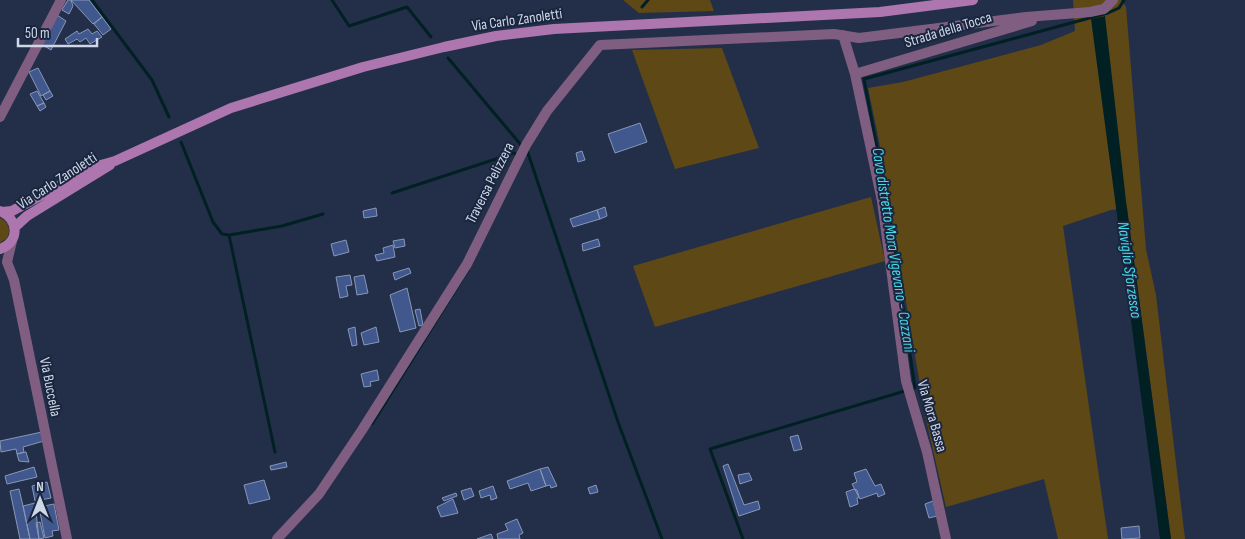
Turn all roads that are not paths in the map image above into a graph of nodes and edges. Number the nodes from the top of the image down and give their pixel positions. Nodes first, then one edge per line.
1 (61, 0) edge
2 (972, 0) edge
3 (1113, 0) edge
4 (1049, 16) junction
5 (843, 34) junction
6 (855, 74) junction
7 (0, 117) edge
8 (115, 161) junction
9 (1, 212) edge
10 (15, 227) junction
11 (12, 241) junction
12 (0, 249) edge
13 (4, 258) edge
14 (67, 539) edge
15 (278, 539) edge
16 (946, 539) edge

1 - 7 street
2 - 8 main road, Via Carlo Zanoletti
3 - 4 street, Strada della Tocca
4 - 5 street, Strada della Tocca
4 - 6 street, Strada della Tocca
5 - 6 street, Via Mora Bassa
5 - 15 street, Traversa Pelizzera
6 - 16 street, Via Mora Bassa
8 - 9 main road, Via Carlo Zanoletti
8 - 10 main road, Via Carlo Zanoletti
9 - 10 main road
10 - 11 main road
11 - 12 main road
11 - 13 street, Via Buccella
13 - 14 street, Via Buccella

